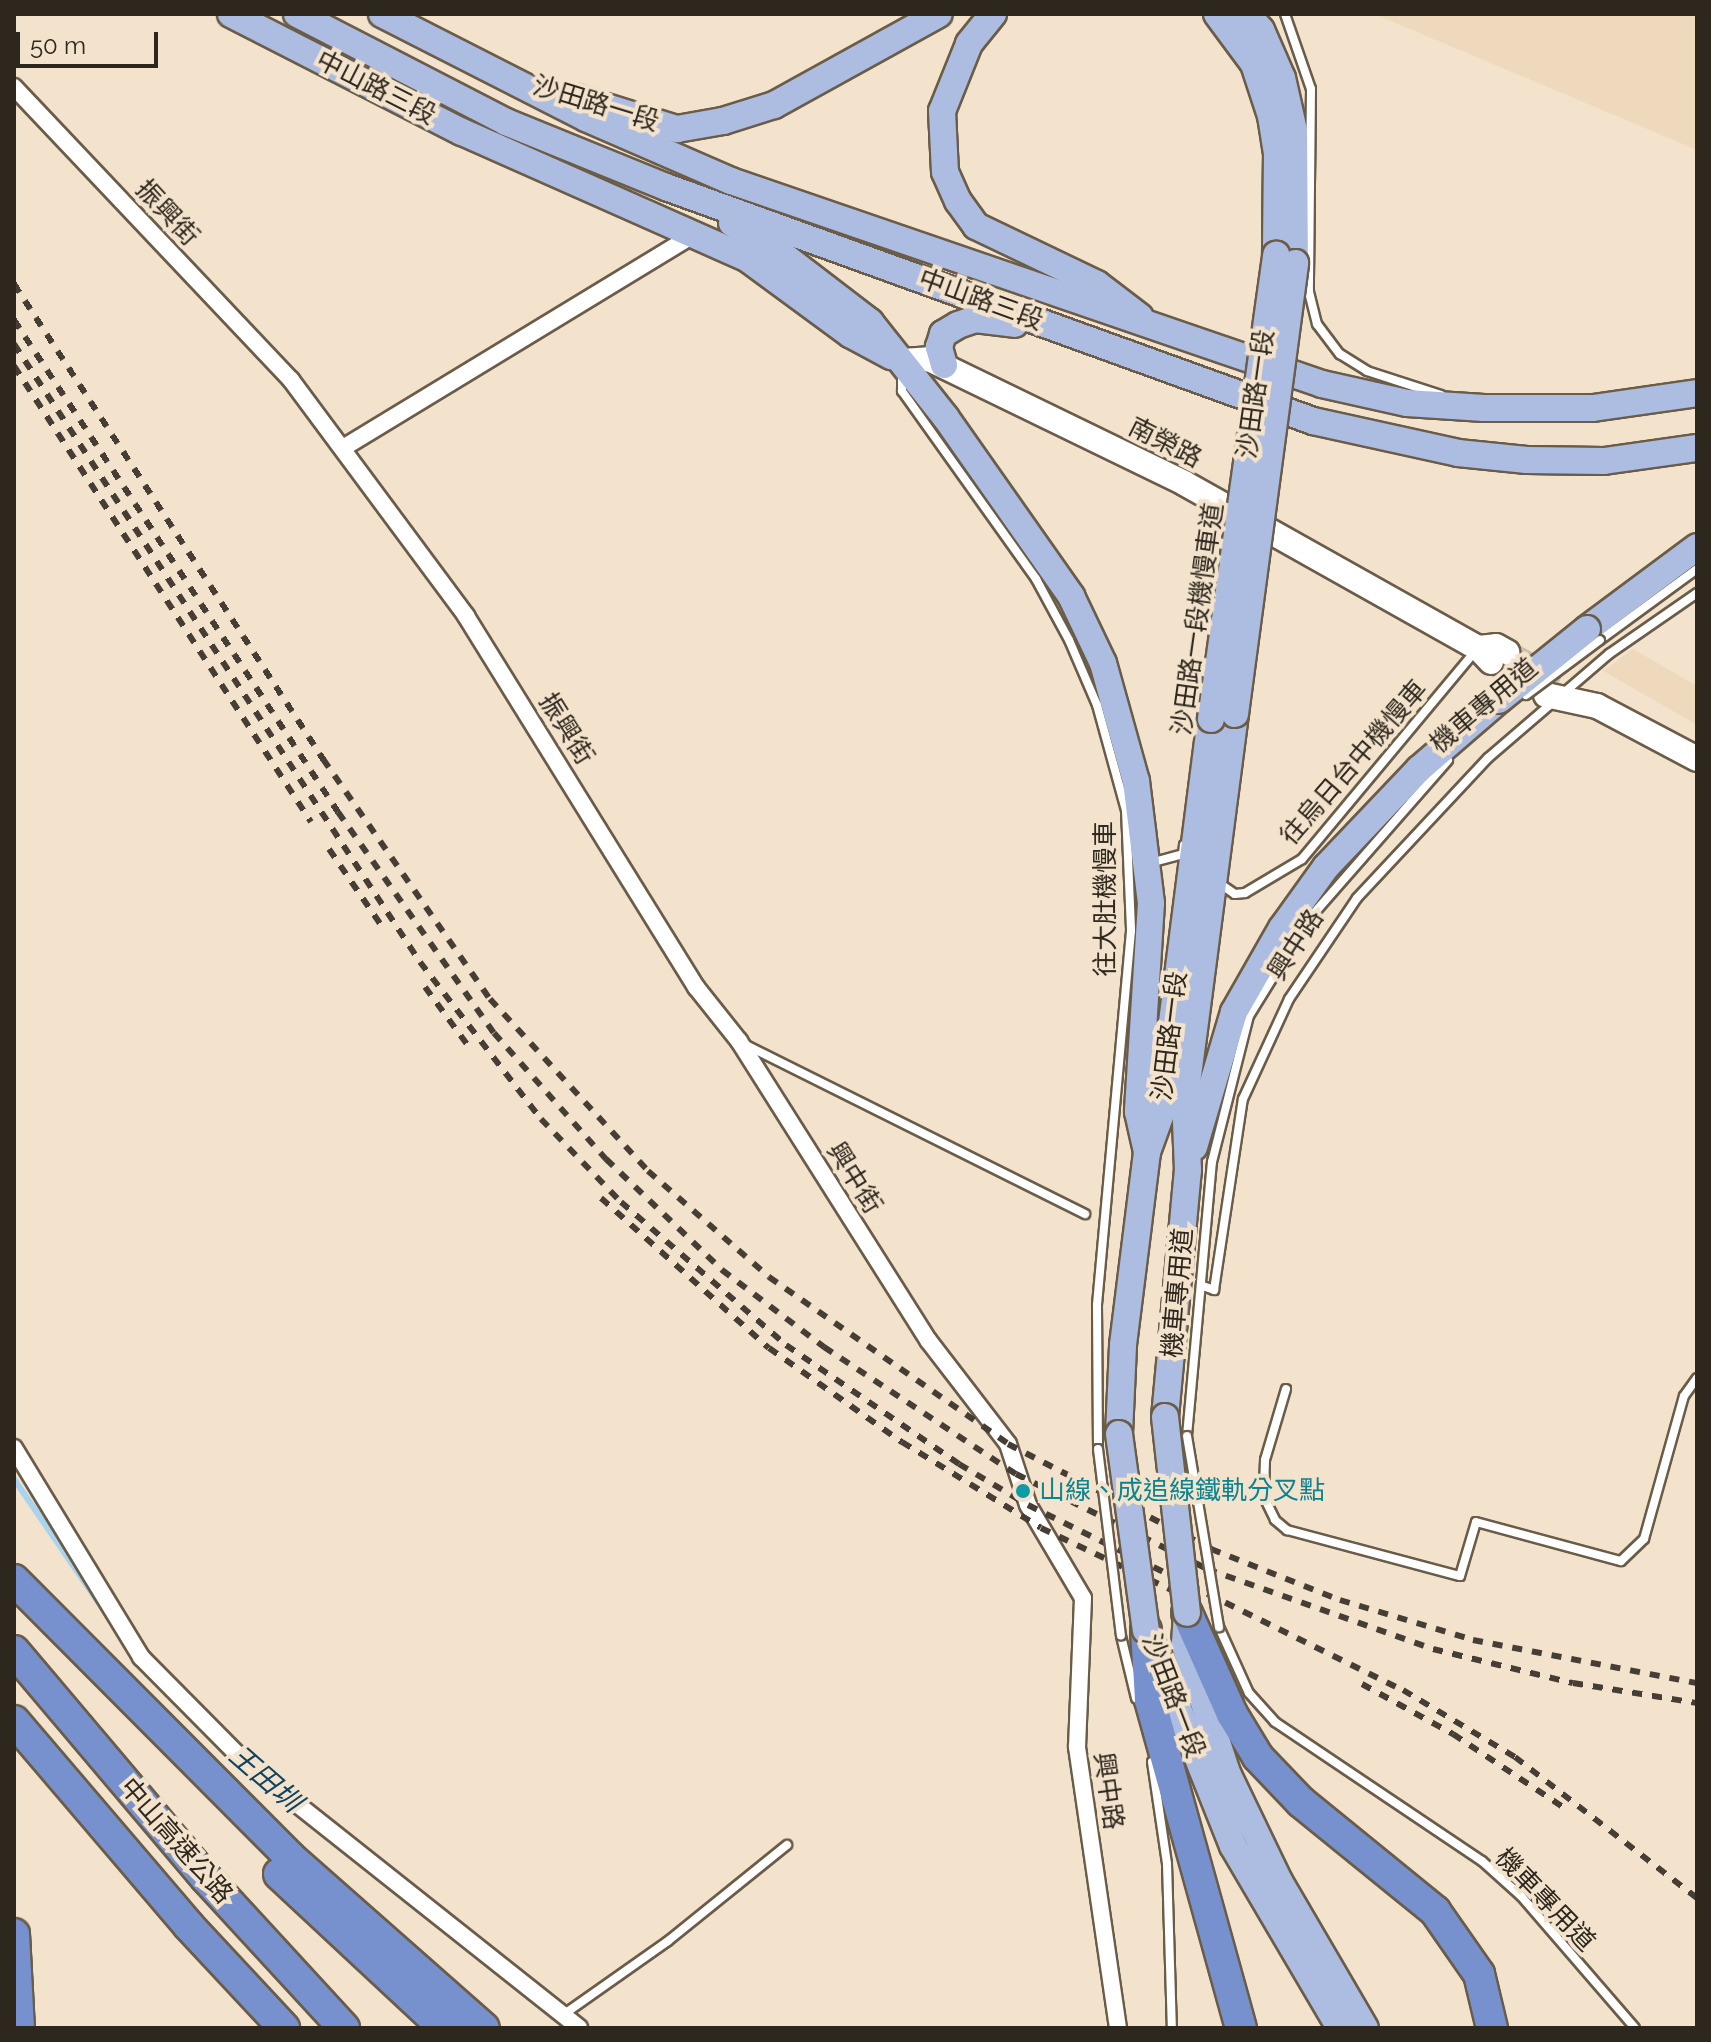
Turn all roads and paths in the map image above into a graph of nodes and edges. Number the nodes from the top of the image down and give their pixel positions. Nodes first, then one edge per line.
1 (231, 14) edge
2 (297, 14) edge
3 (382, 14) edge
4 (939, 14) edge
5 (993, 14) edge
6 (1002, 14) edge
7 (1209, 14) edge
8 (1217, 14) edge
9 (1247, 14) edge
10 (1285, 14) edge
11 (513, 79) junction
12 (14, 87) edge
13 (666, 187) junction
14 (697, 233) junction
15 (1279, 257) junction
16 (1061, 328) junction
17 (1158, 331) junction
18 (902, 361) junction
19 (944, 365) junction
20 (1697, 393) edge
21 (1484, 408) junction
22 (343, 448) junction
23 (1697, 448) edge
24 (1697, 547) edge
25 (1697, 569) edge
26 (1697, 593) edge
27 (1594, 635) junction
28 (1492, 654) joint
29 (1559, 692) junction
30 (1507, 701) junction
31 (1217, 717) junction
32 (1697, 759) edge
33 (1137, 869) junction
34 (1212, 872) junction
35 (739, 1041) junction
36 (1147, 1152) junction
37 (1188, 1170) junction
38 (1085, 1214) dead end
39 (1203, 1286) dead end
40 (1697, 1378) edge
41 (1286, 1389) dead end
42 (1109, 1442) junction
43 (14, 1448) edge
44 (1065, 1565) joint
45 (14, 1582) edge
46 (1187, 1613) junction
47 (1134, 1633) junction
48 (14, 1651) edge
49 (1140, 1713) dead end
50 (14, 1721) edge
51 (1148, 1744) dead end
52 (787, 1845) dead end
53 (14, 1934) edge
54 (563, 2015) junction
55 (19, 2028) edge
56 (284, 2028) edge
57 (344, 2028) edge
58 (444, 2028) edge
59 (484, 2028) edge
60 (579, 2028) edge
61 (1118, 2028) edge
62 (1172, 2028) edge
63 (1241, 2028) edge
64 (1340, 2028) edge
65 (1365, 2028) edge
66 (1492, 2028) edge
67 (1635, 2028) edge

1 - 14 main road, 中山路三段
2 - 13 main road, 中山路三段
3 - 11 main road, 中山路三段
4 - 11 main road, 沙田路一段
5 - 17 main road
6 - 17 lane
7 - 15 lane
8 - 15 main road, 沙田路一段
9 - 15 main road, 沙田路一段
10 - 21 lane
11 - 17 main road, 中山路三段
12 - 22 street, 振興街
13 - 16 main road, 中山路三段
13 - 18 main road
14 - 18 main road, 中山路三段
14 - 22 street
15 - 31 main road, 沙田路一段, bridge
16 - 19 main road
16 - 23 main road, 中山路三段
17 - 21 main road, 中山路三段
18 - 19 street, 南榮路
18 - 33 main road
19 - 28 street, 南榮路
20 - 21 main road, 中山路三段
22 - 35 street, 振興街
24 - 27 main road, 沙田路一段
25 - 27 lane
26 - 29 lane
27 - 30 main road, 沙田路一段, bridge
28 - 34 lane, 往烏日台中機慢車
29 - 32 street
29 - 39 lane, 興中路
30 - 37 main road, 沙田路一段
30 - 67 lane, 機車專用道, bridge
31 - 33 lane, 沙田路一段機慢車道
31 - 34 main road, 沙田路一段
31 - 36 main road, 沙田路一段
33 - 36 main road
33 - 42 lane, 往大肚機慢車
34 - 37 main road, 沙田路一段
35 - 38 lane
35 - 44 street, 興中街
36 - 42 main road, 沙田路一段
37 - 46 main road, 沙田路一段, bridge
40 - 41 lane
42 - 47 main road, 沙田路一段, bridge
43 - 54 street
44 - 61 street, 興中路
45 - 58 highway
45 - 59 highway
46 - 65 main road, 沙田路一段
46 - 66 highway
47 - 49 lane
47 - 63 highway
47 - 64 main road, 沙田路一段
48 - 57 highway, 中山高速公路
50 - 56 highway, 中山高速公路
51 - 62 lane
52 - 54 lane
53 - 55 highway
54 - 60 street

